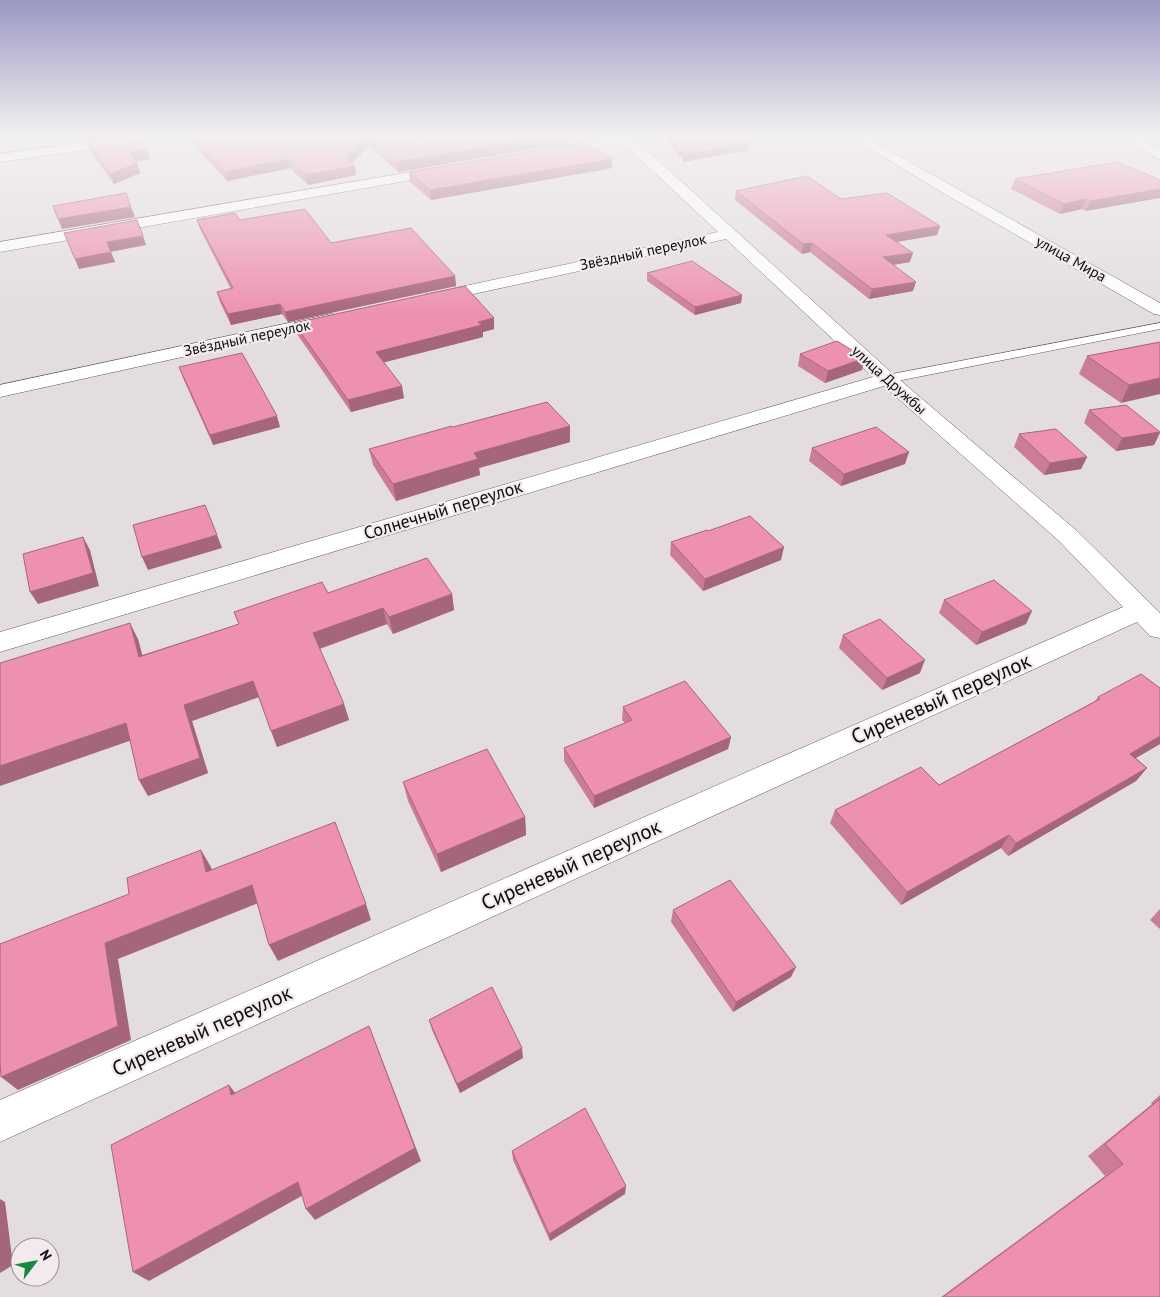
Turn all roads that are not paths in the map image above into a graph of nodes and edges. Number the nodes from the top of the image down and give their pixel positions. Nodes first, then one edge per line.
1 (302, 195) edge
2 (686, 195) edge
3 (956, 195) edge
4 (728, 234) junction
5 (0, 247) edge
6 (418, 301) edge
7 (1160, 310) edge
8 (350, 316) edge
9 (1160, 326) edge
10 (887, 379) junction
11 (0, 391) edge
12 (1151, 619) edge
13 (0, 642) edge
14 (0, 1121) edge

1 - 5 street
2 - 4 street, улица Дружбы
3 - 7 street, улица Мира
4 - 6 street, Звёздный переулок
4 - 10 street, улица Дружбы
8 - 11 street, Звёздный переулок
9 - 10 lane
10 - 12 street, улица Дружбы
10 - 13 street, Солнечный переулок
12 - 14 street, Сиреневый переулок

